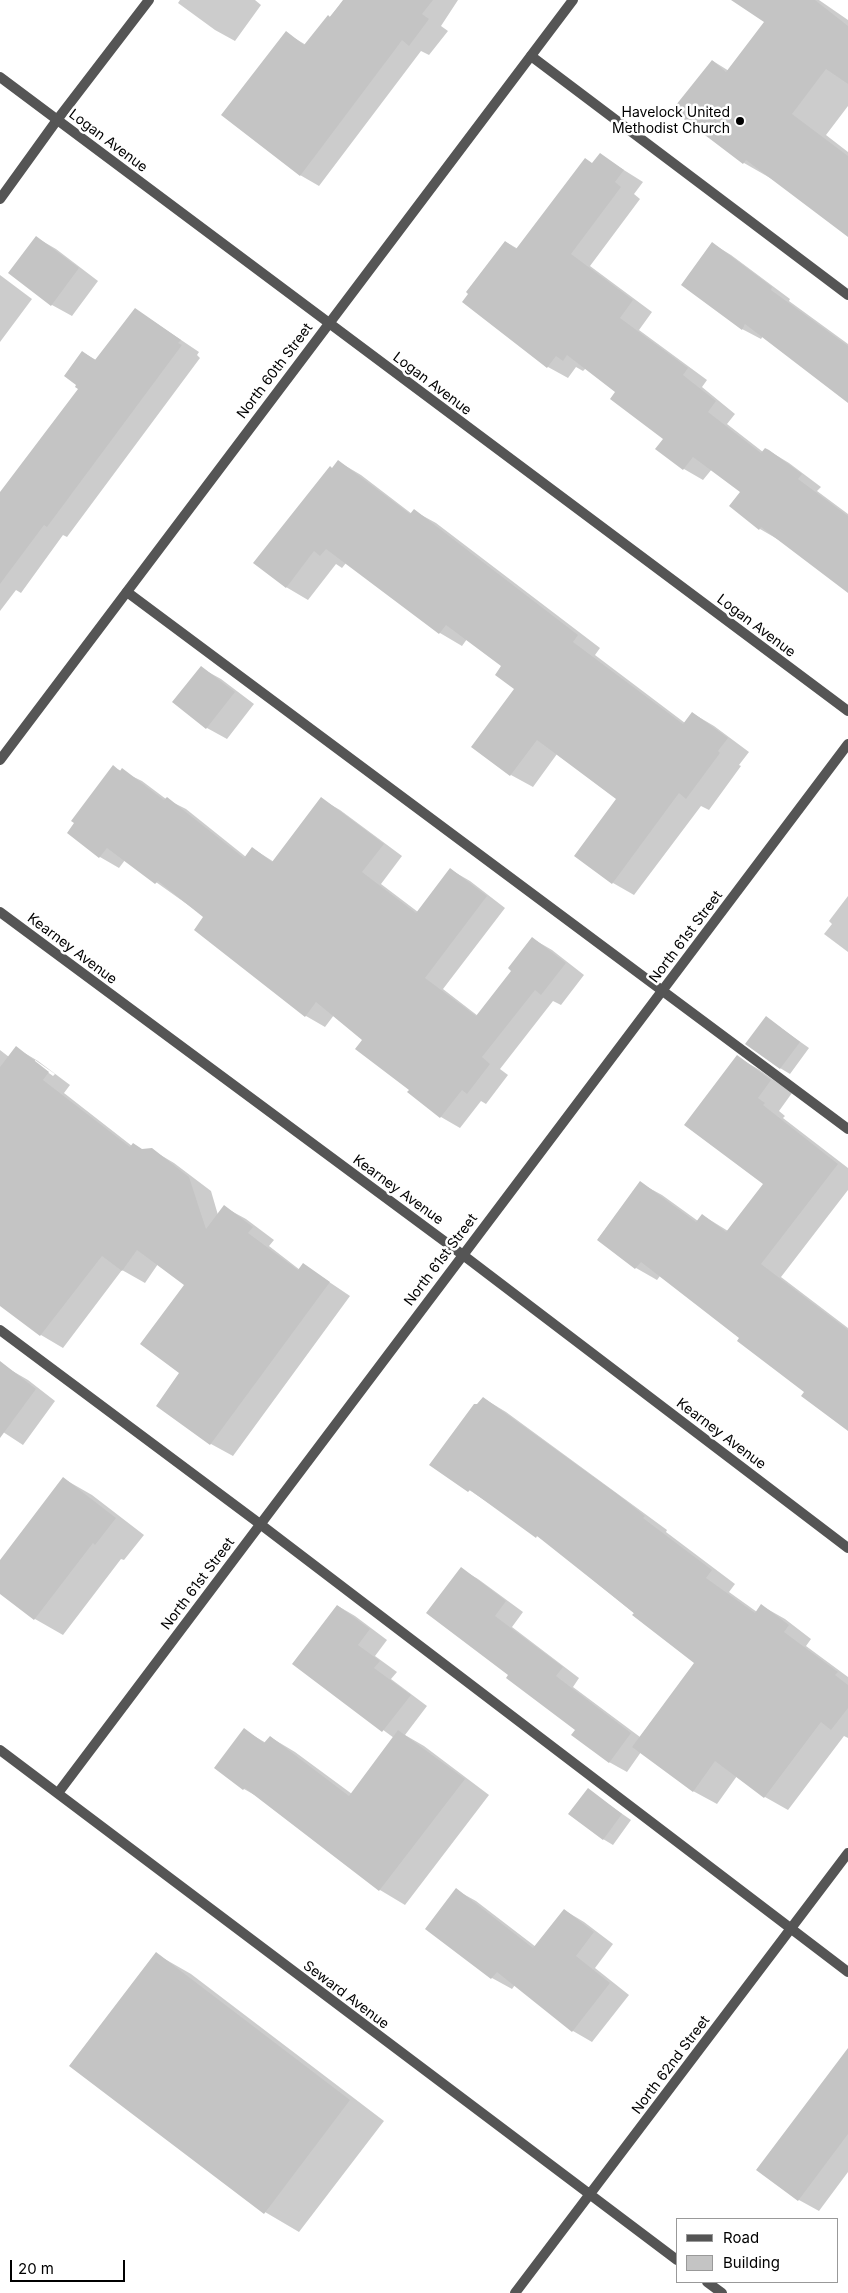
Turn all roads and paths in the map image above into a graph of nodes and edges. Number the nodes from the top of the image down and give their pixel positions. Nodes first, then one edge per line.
1 (148, 0) edge
2 (573, 0) edge
3 (531, 56) junction
4 (0, 77) edge
5 (57, 120) junction
6 (0, 199) edge
7 (848, 295) edge
8 (328, 324) junction
9 (127, 592) junction
10 (848, 711) edge
11 (848, 744) edge
12 (0, 760) edge
13 (0, 912) edge
14 (664, 990) junction
15 (848, 1129) edge
16 (463, 1255) junction
17 (0, 1330) edge
18 (260, 1524) junction
19 (848, 1548) edge
20 (0, 1750) edge
21 (58, 1793) junction
22 (848, 1853) edge
23 (791, 1929) junction
24 (848, 1972) edge
25 (590, 2195) junction
26 (676, 2259) edge
27 (708, 2283) edge
28 (516, 2293) edge
29 (722, 2293) edge

1 - 5 street
2 - 3 street, North 60th Street
3 - 7 street
3 - 8 street, North 60th Street
4 - 5 street, Logan Avenue
5 - 6 street
5 - 8 street, Logan Avenue
8 - 9 street, North 60th Street
8 - 10 street, Logan Avenue
9 - 12 street, North 60th Street
9 - 14 street
11 - 14 street, North 61st Street
13 - 16 street, Kearney Avenue
14 - 15 street
14 - 16 street, North 61st Street
16 - 18 street, North 61st Street
16 - 19 street, Kearney Avenue
17 - 18 street
18 - 21 street, North 61st Street
18 - 23 street
20 - 21 street, Seward Avenue
21 - 25 street, Seward Avenue
22 - 23 street, North 62nd Street
23 - 24 street
23 - 25 street, North 62nd Street
25 - 26 street, Seward Avenue
25 - 28 street, North 62nd Street
27 - 29 street

